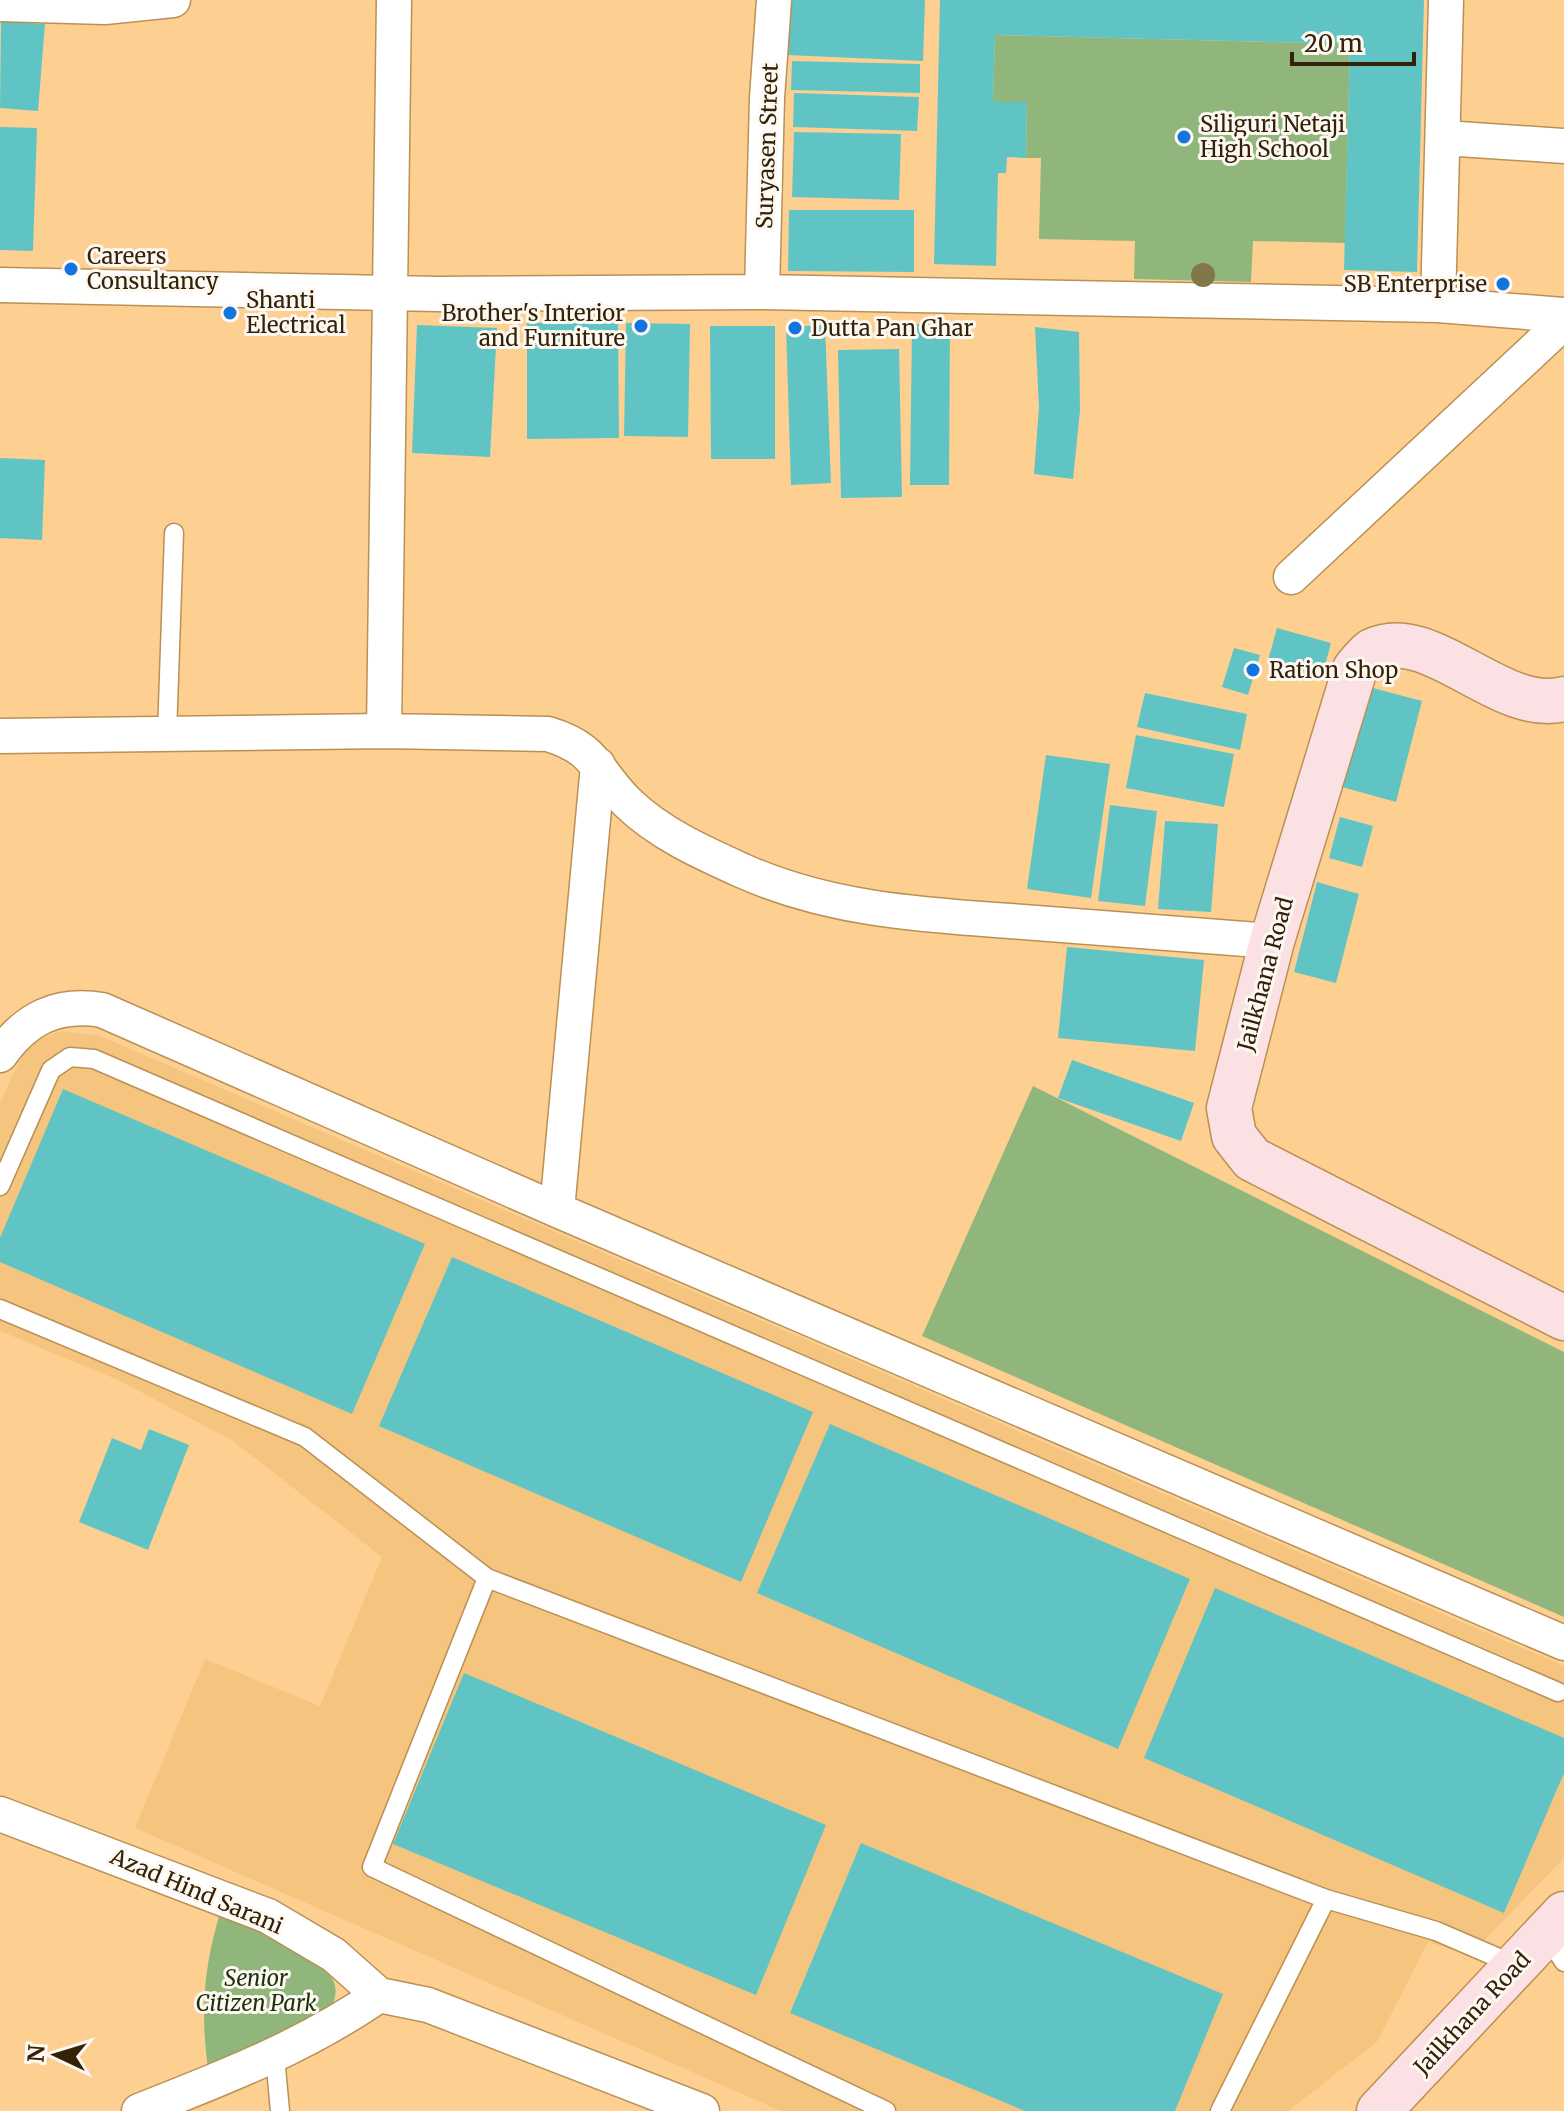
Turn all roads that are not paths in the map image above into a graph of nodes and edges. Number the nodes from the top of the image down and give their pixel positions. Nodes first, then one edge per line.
1 (173, 0) edge
2 (394, 0) edge
3 (774, 0) edge
4 (1446, 0) edge
5 (0, 4) edge
6 (1444, 138) junction
7 (1564, 146) edge
8 (0, 285) edge
9 (762, 292) junction
10 (392, 293) junction
11 (1438, 305) junction
12 (1564, 315) edge
13 (1564, 322) edge
14 (174, 533) dead end
15 (1291, 577) dead end
16 (1564, 699) edge
17 (384, 731) junction
18 (167, 734) junction
19 (0, 736) edge
20 (598, 765) junction
21 (1272, 941) junction
22 (0, 1055) edge
23 (0, 1186) edge
24 (557, 1210) junction
25 (0, 1309) edge
26 (1564, 1318) edge
27 (487, 1578) junction
28 (1564, 1643) edge
29 (1558, 1692) dead end
30 (0, 1814) edge
31 (1326, 1899) junction
32 (1558, 1936) edge
33 (1517, 1966) junction
34 (379, 1995) junction
35 (275, 2057) junction
36 (139, 2111) edge
37 (280, 2111) edge
38 (702, 2111) edge
39 (886, 2111) edge
40 (1220, 2111) edge
41 (1379, 2111) edge

1 - 5 street
2 - 10 street
3 - 9 street, Suryasen Street
4 - 6 street
6 - 7 street
6 - 11 street
8 - 10 street
9 - 10 street
9 - 11 street
10 - 17 street
11 - 12 street
13 - 15 street
14 - 18 lane
16 - 21 street, Jailkhana Road
17 - 18 street
17 - 20 street
18 - 19 street
20 - 21 street
20 - 24 street
21 - 26 street, Jailkhana Road
22 - 24 street
23 - 29 lane
24 - 28 street
25 - 27 lane
27 - 31 lane
27 - 39 lane
30 - 34 street, Azad Hind Sarani
31 - 33 lane
31 - 40 lane
32 - 33 street, Jailkhana Road
33 - 41 street, Jailkhana Road
34 - 35 street
34 - 38 street
35 - 36 street
35 - 37 lane

